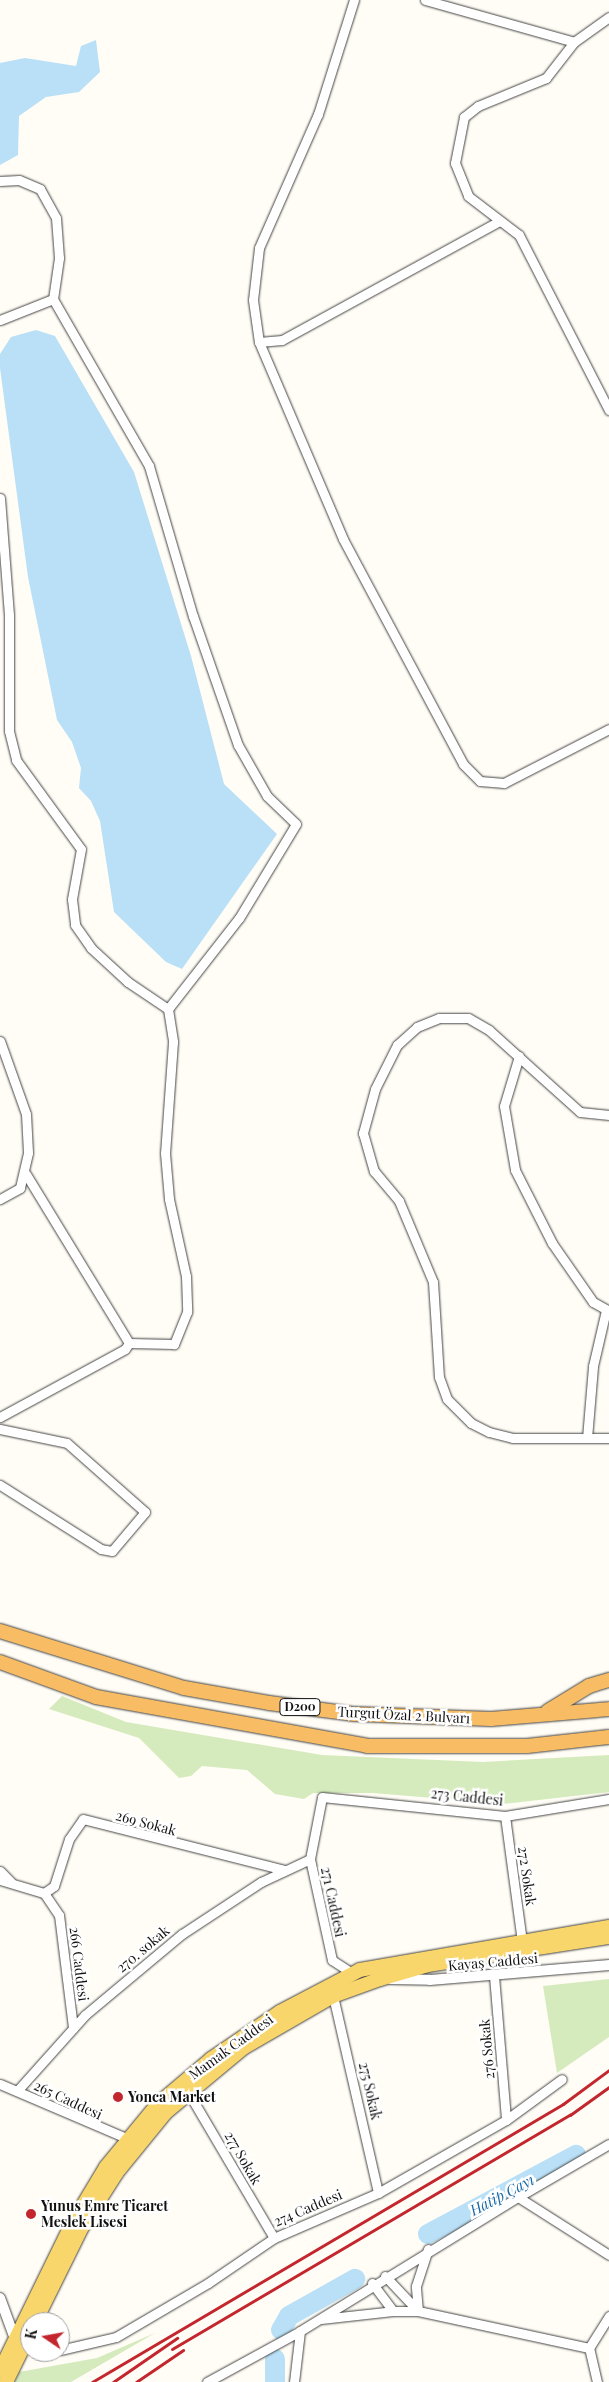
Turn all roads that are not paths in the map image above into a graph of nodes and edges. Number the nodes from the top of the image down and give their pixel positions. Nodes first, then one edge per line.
1 (354, 0) edge
2 (426, 0) edge
3 (609, 17) edge
4 (574, 42) junction
5 (0, 181) edge
6 (499, 221) junction
7 (53, 299) junction
8 (0, 320) edge
9 (259, 342) junction
10 (609, 410) edge
11 (0, 498) edge
12 (609, 729) edge
13 (168, 1009) junction
14 (0, 1040) edge
15 (519, 1056) junction
16 (609, 1115) edge
17 (26, 1174) junction
18 (0, 1199) edge
19 (608, 1311) edge
20 (129, 1343) junction
21 (0, 1417) edge
22 (0, 1428) edge
23 (588, 1438) junction
24 (609, 1438) edge
25 (0, 1486) edge
26 (0, 1630) edge
27 (0, 1662) edge
28 (609, 1680) edge
29 (609, 1709) edge
30 (534, 1717) junction
31 (609, 1737) edge
32 (322, 1797) joint
33 (609, 1799) edge
34 (505, 1816) junction
35 (310, 1859) junction
36 (285, 1870) junction
37 (0, 1871) edge
38 (0, 1880) edge
39 (12, 1882) junction
40 (44, 1893) junction
41 (609, 1927) edge
42 (609, 1937) edge
43 (522, 1940) junction
44 (609, 1965) edge
45 (352, 1973) junction
46 (378, 1973) junction
47 (494, 1976) junction
48 (357, 1987) junction
49 (333, 1996) junction
50 (72, 2028) junction
51 (562, 2079) dead end
52 (0, 2084) edge
53 (17, 2091) junction
54 (188, 2092) junction
55 (506, 2120) junction
56 (126, 2138) junction
57 (609, 2144) edge
58 (378, 2193) junction
59 (518, 2198) junction
60 (274, 2238) junction
61 (428, 2250) junction
62 (609, 2255) edge
63 (385, 2276) junction
64 (372, 2283) junction
65 (0, 2298) edge
66 (393, 2311) junction
67 (418, 2311) junction
68 (36, 2312) edge
69 (40, 2312) edge
70 (609, 2316) edge
71 (318, 2319) junction
72 (12, 2322) junction
73 (0, 2324) edge
74 (300, 2331) junction
75 (20, 2339) edge
76 (20, 2348) edge
77 (70, 2348) edge
78 (589, 2348) junction
79 (20, 2352) edge
80 (0, 2371) edge
81 (6, 2382) edge
82 (207, 2382) edge
83 (294, 2382) edge
84 (597, 2382) edge

1 - 9 street
2 - 4 street
3 - 4 street
4 - 6 street
5 - 7 street
6 - 9 street
6 - 10 street
7 - 8 street
7 - 13 street
9 - 12 street
11 - 13 street
13 - 20 street
14 - 17 street
15 - 16 street
15 - 19 street
15 - 23 street
17 - 18 street
17 - 20 street
19 - 23 street
20 - 21 street
22 - 25 street
23 - 24 street
26 - 30 highway, Turgut Özal 2 Bulvarı / D200
27 - 31 highway, Turgut Özal 2 Bulvarı / D200
28 - 30 highway
29 - 30 highway, Turgut Özal 2 Bulvarı / D200
32 - 34 street, 273 Caddesi
32 - 35 street, 271 Caddesi
33 - 34 street, 273 Caddesi
34 - 43 street, 272 Sokak
35 - 36 street, 270. sokak
35 - 45 street, 271 Caddesi
36 - 40 street, 269 Sokak
36 - 50 street, 270. sokak
37 - 39 street
38 - 39 street
39 - 40 street
40 - 50 street, 266 Caddesi
41 - 43 main road, Mamak Caddesi
42 - 46 main road, Mamak Caddesi
43 - 46 main road, Mamak Caddesi
44 - 47 street, Kayaş Caddesi
45 - 46 main road, Mamak Caddesi
45 - 48 main road
45 - 56 main road, Mamak Caddesi
46 - 47 street, Kayaş Caddesi
46 - 48 main road, Mamak Caddesi
47 - 55 street, 276 Sokak
48 - 49 main road, Mamak Caddesi
49 - 54 main road, Mamak Caddesi
49 - 58 street, 275 Sokak
50 - 53 street, 270. sokak
51 - 55 street, 274 Caddesi
52 - 53 street, 265 Caddesi
53 - 56 street, 265 Caddesi
54 - 60 street, 277 Sokak
54 - 69 main road, Mamak Caddesi
55 - 58 street, 274 Caddesi
56 - 68 main road, Mamak Caddesi
57 - 59 street
58 - 60 street, 274 Caddesi
59 - 61 street
59 - 62 street
60 - 77 street, 274 Caddesi
61 - 63 street
61 - 67 street
63 - 64 street
63 - 67 street
64 - 66 street
64 - 71 street
65 - 72 street
66 - 67 street
66 - 71 street
67 - 78 street
70 - 78 street
71 - 74 street
72 - 73 street
72 - 75 street
74 - 82 street
74 - 83 street
76 - 80 main road, Mamak Caddesi
78 - 84 street
79 - 81 main road, Mamak Caddesi

